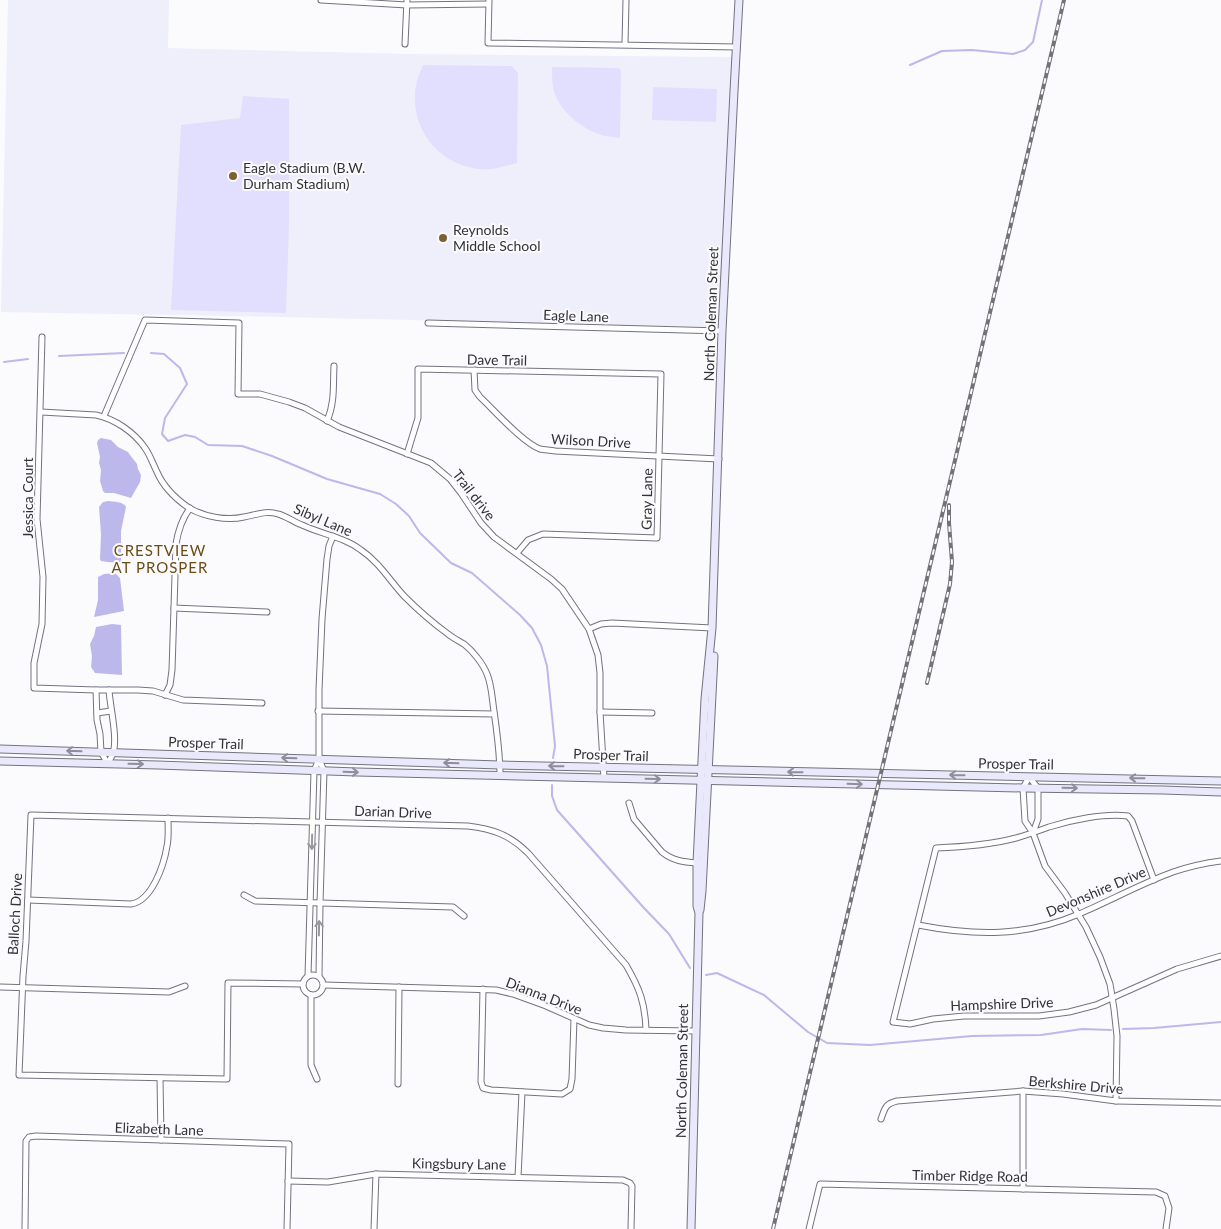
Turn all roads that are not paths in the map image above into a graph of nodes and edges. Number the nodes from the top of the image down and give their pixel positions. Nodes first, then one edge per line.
1 (321, 0) edge
2 (626, 0) edge
3 (739, 0) edge
4 (407, 2) edge
5 (488, 2) edge
6 (405, 44) dead end
7 (625, 44) junction
8 (737, 47) junction
9 (428, 323) dead end
10 (722, 331) junction
11 (42, 337) dead end
12 (334, 366) dead end
13 (474, 370) junction
14 (661, 374) joint
15 (40, 412) junction
16 (104, 416) junction
17 (327, 421) junction
18 (407, 454) junction
19 (659, 456) junction
20 (719, 459) junction
21 (190, 508) junction
22 (333, 536) junction
23 (517, 553) junction
24 (174, 608) junction
25 (267, 612) dead end
26 (712, 628) junction
27 (588, 630) junction
28 (96, 690) junction
29 (109, 690) junction
30 (165, 695) junction
31 (262, 703) dead end
32 (111, 711) junction
33 (318, 711) junction
34 (600, 712) junction
35 (97, 713) junction
36 (652, 713) dead end
37 (494, 714) junction
38 (0, 748) edge
39 (101, 752) junction
40 (113, 752) junction
41 (318, 759) junction
42 (0, 761) edge
43 (108, 764) junction
44 (500, 765) junction
45 (604, 767) junction
46 (705, 770) junction
47 (314, 771) junction
48 (324, 771) junction
49 (500, 775) junction
50 (1029, 777) junction
51 (604, 778) junction
52 (1163, 779) junction
53 (705, 780) junction
54 (1221, 781) edge
55 (1023, 788) junction
56 (1038, 788) junction
57 (1163, 790) junction
58 (1221, 792) edge
59 (629, 803) dead end
60 (31, 814) joint
61 (168, 818) junction
62 (312, 821) junction
63 (322, 822) junction
64 (1033, 833) junction
65 (1221, 861) edge
66 (697, 862) junction
67 (1154, 880) junction
68 (244, 895) dead end
69 (28, 900) junction
70 (310, 903) junction
71 (320, 903) junction
72 (699, 913) junction
73 (1079, 914) junction
74 (464, 916) dead end
75 (918, 925) junction
76 (1221, 956) edge
77 (308, 976) junction
78 (319, 976) junction
79 (303, 984) junction
80 (324, 985) junction
81 (185, 986) dead end
82 (399, 987) junction
83 (0, 988) edge
84 (22, 988) junction
85 (483, 989) junction
86 (311, 995) junction
87 (1112, 998) junction
88 (574, 1019) junction
89 (646, 1030) junction
90 (695, 1031) junction
91 (160, 1078) junction
92 (317, 1078) dead end
93 (398, 1084) dead end
94 (522, 1092) junction
95 (1024, 1092) junction
96 (1116, 1101) junction
97 (1221, 1103) edge
98 (880, 1120) dead end
99 (161, 1140) junction
100 (376, 1174) junction
101 (518, 1177) junction
102 (288, 1181) junction
103 (1023, 1189) junction
104 (25, 1229) edge
105 (287, 1229) edge
106 (374, 1229) edge
107 (631, 1229) edge
108 (691, 1229) edge
109 (809, 1229) edge
110 (1166, 1229) edge

1 - 4 street
2 - 7 street
3 - 8 main road, North Coleman Street
4 - 5 street
4 - 6 street
5 - 7 street
7 - 8 street
8 - 10 main road, North Coleman Street
9 - 10 street, Eagle Lane
10 - 20 main road, North Coleman Street
11 - 15 street, Jessica Court
12 - 17 street
13 - 14 street, Dave Trail
13 - 18 street, Dave Trail
13 - 19 street, Wilson Drive
14 - 19 street, Gray Lane
15 - 16 street, Sibyl Lane
15 - 28 street, Jessica Court
16 - 17 street, Trail drive
16 - 21 street, Sibyl Lane
17 - 18 street, Trail drive
18 - 23 street, Trail drive
19 - 20 street, Wilson Drive
19 - 23 street, Gray Lane
20 - 26 main road, North Coleman Street
21 - 22 street, Sibyl Lane
21 - 24 street
22 - 33 street
22 - 37 street, Sibyl Lane
23 - 27 street, Trail drive
24 - 25 street
24 - 30 street
26 - 27 street
26 - 46 main road, North Coleman Street
27 - 34 street, Trail drive
28 - 29 street
28 - 35 street
29 - 30 street
29 - 32 street
30 - 31 street
32 - 35 street
32 - 40 street
33 - 37 street
33 - 41 street
34 - 36 street
34 - 45 street, Trail drive
35 - 39 street
37 - 44 street, Sibyl Lane
39 -> 38 main road, Prosper Trail
39 - 40 main road, Prosper Trail
39 - 43 street
41 -> 40 main road, Prosper Trail
40 - 43 street
44 -> 41 main road, Prosper Trail
41 - 47 street
41 - 48 street
42 - 43 main road, Prosper Trail
43 -> 47 main road, Prosper Trail
45 -> 44 main road, Prosper Trail
44 - 49 street, Sibyl Lane
45 - 46 main road, Prosper Trail
45 - 51 street, Trail drive
50 -> 46 main road, Prosper Trail
46 - 53 main road, North Coleman Street
47 - 48 main road, Prosper Trail
47 - 62 street
48 -> 49 main road, Prosper Trail
48 - 63 street
49 - 51 main road, Prosper Trail
52 -> 50 main road, Prosper Trail
50 - 55 street
50 - 56 street
51 -> 53 main road, Prosper Trail
52 - 54 main road, Prosper Trail
52 - 57 main road
53 -> 55 main road, Prosper Trail
53 - 66 main road, North Coleman Street
53 - 72 main road, North Coleman Street
55 - 56 main road, Prosper Trail
55 - 64 street
56 -> 57 main road, Prosper Trail
56 - 64 street
57 - 58 main road, Prosper Trail
59 - 66 street
60 - 61 street, Darian Drive
60 - 69 street, Balloch Drive
61 - 62 street, Darian Drive
61 - 69 street
62 - 63 street, Darian Drive
62 -> 70 street
63 - 71 street
63 - 89 street, Darian Drive
64 - 67 street
64 - 73 street
64 - 75 street
65 - 67 street, Devonshire Drive
66 - 72 main road, North Coleman Street
67 - 73 street, Devonshire Drive
68 - 70 street
69 - 84 street, Balloch Drive
70 - 71 street
70 - 77 street
71 - 74 street
78 -> 71 street
72 - 90 main road, North Coleman Street
73 - 75 street, Devonshire Drive
73 - 87 street
75 - 87 street, Hampshire Drive
76 - 87 street, Hampshire Drive
77 - 78 street
77 - 79 street
78 - 80 street
79 - 86 street
79 - 91 street
80 - 82 street, Dianna Drive
80 - 86 street
81 - 84 street
82 - 85 street, Dianna Drive
82 - 93 street
83 - 84 street
84 - 91 street, Balloch Drive
85 - 88 street, Dianna Drive
85 - 94 street
86 - 92 street
87 - 96 street
88 - 89 street, Dianna Drive
88 - 94 street
89 - 90 street, Dianna Drive
90 - 108 main road, North Coleman Street
91 - 99 street
94 - 101 street
95 - 96 street, Berkshire Drive
95 - 98 street, Berkshire Drive
95 - 103 street
96 - 97 street, Berkshire Drive
99 - 102 street, Elizabeth Lane
99 - 104 street, Elizabeth Lane
100 - 101 street, Kingsbury Lane
100 - 102 street, Kingsbury Lane
100 - 106 street
101 - 107 street, Kingsbury Lane
102 - 105 street
103 - 109 street, Timber Ridge Road
103 - 110 street, Timber Ridge Road

